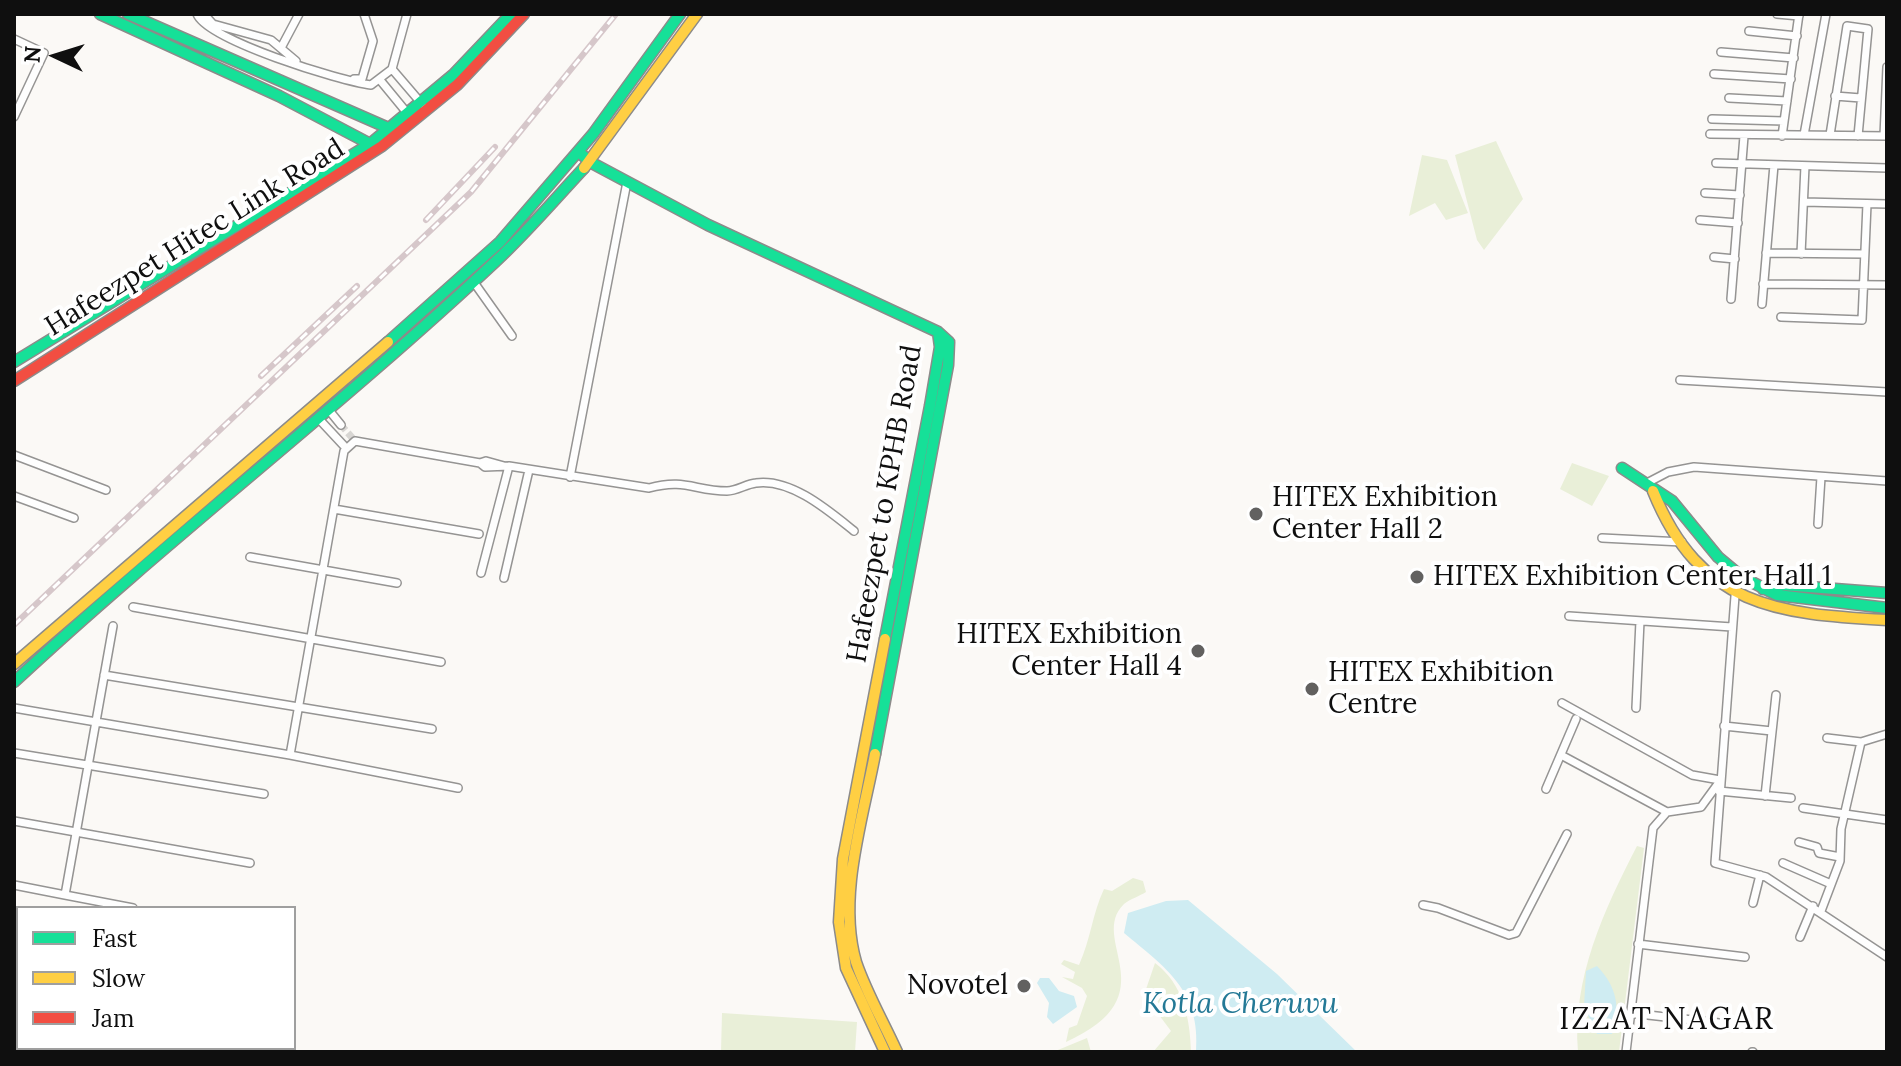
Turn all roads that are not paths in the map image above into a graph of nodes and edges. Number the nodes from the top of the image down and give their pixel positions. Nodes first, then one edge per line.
1 (100, 14) edge
2 (128, 14) edge
3 (197, 14) edge
4 (204, 14) edge
5 (299, 14) edge
6 (364, 14) edge
7 (407, 14) edge
8 (511, 14) edge
9 (524, 14) edge
10 (680, 14) edge
11 (697, 14) edge
12 (1777, 14) edge
13 (1826, 14) edge
14 (1799, 15) edge
15 (1749, 31) dead end
16 (1797, 36) junction
17 (14, 39) edge
18 (282, 46) junction
19 (1721, 52) dead end
20 (1794, 58) junction
21 (1887, 67) edge
22 (392, 69) junction
23 (1714, 74) dead end
24 (1791, 79) junction
25 (380, 80) junction
26 (296, 84) junction
27 (1835, 96) junction
28 (1729, 98) dead end
29 (1861, 98) junction
30 (288, 100) junction
31 (1787, 101) junction
32 (420, 102) junction
33 (428, 111) junction
34 (14, 117) edge
35 (411, 117) junction
36 (1712, 119) dead end
37 (1784, 121) junction
38 (394, 130) junction
39 (1710, 134) dead end
40 (1804, 135) junction
41 (1830, 135) junction
42 (1744, 136) junction
43 (1782, 136) junction
44 (1858, 136) junction
45 (1885, 136) edge
46 (374, 146) junction
47 (579, 152) junction
48 (590, 162) junction
49 (1716, 163) dead end
50 (1742, 164) junction
51 (1774, 165) junction
52 (1805, 166) junction
53 (1887, 168) edge
54 (336, 173) junction
55 (627, 182) junction
56 (1705, 193) dead end
57 (1740, 195) junction
58 (1804, 202) junction
59 (1867, 204) junction
60 (1887, 204) edge
61 (1700, 220) dead end
62 (1738, 223) junction
63 (1766, 253) junction
64 (1801, 254) junction
65 (1864, 254) junction
66 (1714, 257) dead end
67 (1735, 259) junction
68 (473, 281) junction
69 (1763, 284) junction
70 (1864, 285) junction
71 (1887, 285) edge
72 (1731, 299) dead end
73 (1762, 304) dead end
74 (1781, 317) dead end
75 (938, 332) junction
76 (512, 336) dead end
77 (14, 362) edge
78 (1680, 380) dead end
79 (14, 381) edge
80 (1887, 392) edge
81 (328, 409) junction
82 (318, 418) junction
83 (341, 425) tunnel mouth
84 (346, 448) junction
85 (14, 455) edge
86 (506, 466) junction
87 (1622, 468) dead end
88 (529, 470) junction
89 (570, 477) junction
90 (1821, 477) junction
91 (1887, 481) edge
92 (1649, 487) junction
93 (106, 490) dead end
94 (14, 496) edge
95 (334, 509) junction
96 (74, 518) dead end
97 (1818, 524) dead end
98 (854, 531) dead end
99 (479, 534) dead end
100 (1602, 538) dead end
101 (1682, 542) junction
102 (250, 557) dead end
103 (323, 571) junction
104 (481, 573) dead end
105 (504, 578) dead end
106 (397, 583) dead end
107 (1763, 589) junction
108 (1887, 593) edge
109 (1735, 596) junction
110 (133, 607) dead end
111 (1887, 608) edge
112 (1569, 616) dead end
113 (1887, 620) edge
114 (1640, 621) junction
115 (113, 626) dead end
116 (1732, 627) junction
117 (311, 637) junction
118 (441, 662) dead end
119 (14, 664) edge
120 (104, 675) junction
121 (14, 682) edge
122 (1776, 695) dead end
123 (1562, 703) dead end
124 (299, 706) junction
125 (14, 708) edge
126 (1636, 708) dead end
127 (1576, 719) dead end
128 (95, 722) junction
129 (1724, 726) junction
130 (432, 729) dead end
131 (1772, 731) junction
132 (1887, 734) edge
133 (1827, 738) dead end
134 (1861, 742) junction
135 (14, 753) edge
136 (290, 755) junction
137 (1561, 755) junction
138 (88, 764) junction
139 (1720, 780) junction
140 (458, 788) dead end
141 (1546, 789) dead end
142 (1719, 791) junction
143 (264, 794) dead end
144 (1765, 796) junction
145 (1791, 798) dead end
146 (1803, 808) dead end
147 (1667, 812) junction
148 (1845, 813) junction
149 (1887, 820) edge
150 (14, 821) edge
151 (76, 831) junction
152 (1567, 834) dead end
153 (1799, 842) dead end
154 (1840, 857) junction
155 (250, 863) dead end
156 (1783, 863) dead end
157 (1760, 875) junction
158 (1831, 884) junction
159 (14, 885) edge
160 (65, 895) junction
161 (1753, 903) dead end
162 (1423, 905) dead end
163 (123, 906) edge
164 (1813, 906) junction
165 (1821, 911) junction
166 (1800, 937) dead end
167 (1638, 944) junction
168 (1745, 957) dead end
169 (1887, 957) edge
170 (1630, 1013) junction
171 (1737, 1025) dead end
172 (885, 1052) edge
173 (897, 1052) edge
174 (1626, 1052) edge

1 - 30 main road
2 - 26 main road
3 - 25 street
4 - 18 street
5 - 18 street
6 - 18 street
7 - 22 street
8 - 32 main road
9 - 33 main road
10 - 47 main road
11 - 48 main road
12 - 14 street
13 - 40 street
14 - 16 street
15 - 16 street
16 - 20 street
17 - 34 street
19 - 20 street
20 - 24 street
21 - 45 street
22 - 25 street
22 - 32 street
23 - 24 street
24 - 31 street
25 - 35 street
26 - 30 main road
26 - 38 main road
27 - 29 street
27 - 29 street
27 - 41 street
28 - 31 street
29 - 44 street
30 - 46 main road
31 - 37 street
32 - 33 street
32 - 35 main road
33 - 35 main road
35 - 38 main road, Hafeezpet Hitec Link Road
36 - 37 street
37 - 43 street
38 - 46 main road, Hafeezpet Hitec Link Road
39 - 42 street
40 - 41 street
40 - 43 street
41 - 44 street
42 - 43 street
42 - 50 street
44 - 45 street
46 - 54 main road, Hafeezpet Hitec Link Road
47 - 48 main road, Hafeezpet to KPHB Road
47 - 119 main road
48 - 55 main road, Hafeezpet to KPHB Road
48 - 68 main road
49 - 50 street
50 - 51 street
50 - 57 street
51 - 52 street
51 - 63 street
52 - 53 street
52 - 58 street
54 - 77 main road, Hafeezpet Hitec Link Road
54 - 79 main road, Hafeezpet Hitec Link Road
55 - 75 main road, Hafeezpet to KPHB Road
55 - 89 street
56 - 57 street
57 - 62 street
58 - 59 street
58 - 64 street
59 - 60 street
59 - 65 street
61 - 62 street
62 - 67 street
63 - 64 street
63 - 69 street
64 - 65 street
65 - 70 street
66 - 67 street
67 - 72 street
68 - 76 street
68 - 81 main road
69 - 70 street
69 - 73 street
70 - 71 street
70 - 74 street
75 - 172 main road, Hafeezpet to KPHB Road
75 - 173 main road
78 - 80 street
81 - 82 main road
81 - 83 street
82 - 84 street
82 - 121 main road
84 - 86 street
84 - 95 street
85 - 93 street
86 - 88 street
86 - 104 street
87 - 92 main road
88 - 89 street
88 - 105 street
89 - 98 street
90 - 91 street
90 - 92 street
90 - 97 street
92 - 101 main road
92 - 107 main road
94 - 96 street
95 - 99 street
95 - 103 street
100 - 101 street
101 - 109 main road
102 - 103 street
103 - 106 street
103 - 117 street
107 - 108 main road
107 - 111 main road
109 - 113 main road
109 - 116 street
110 - 117 street
112 - 114 street
114 - 116 street
114 - 126 street
115 - 120 street
116 - 129 street
117 - 118 street
117 - 124 street
120 - 124 street
120 - 128 street
122 - 131 street
123 - 139 street
124 - 130 street
124 - 136 street
125 - 128 street
127 - 137 street
128 - 136 street
128 - 138 street
129 - 131 street
129 - 139 street
131 - 144 street
132 - 134 street
133 - 134 street
134 - 148 street
135 - 138 street
136 - 140 street
137 - 141 street
137 - 147 street
138 - 143 street
138 - 151 street
139 - 142 street
139 - 147 street
142 - 144 street
142 - 157 street
144 - 145 street
146 - 148 street
147 - 167 street
148 - 149 street
148 - 154 street
150 - 151 street
151 - 155 street
151 - 160 street
152 - 162 street
153 - 154 street
154 - 158 street
156 - 158 street
157 - 161 street
157 - 164 street
158 - 165 street
159 - 160 street
160 - 163 street
164 - 165 street
164 - 166 street
165 - 169 street
167 - 168 street
167 - 170 street
170 - 171 street
170 - 174 street

